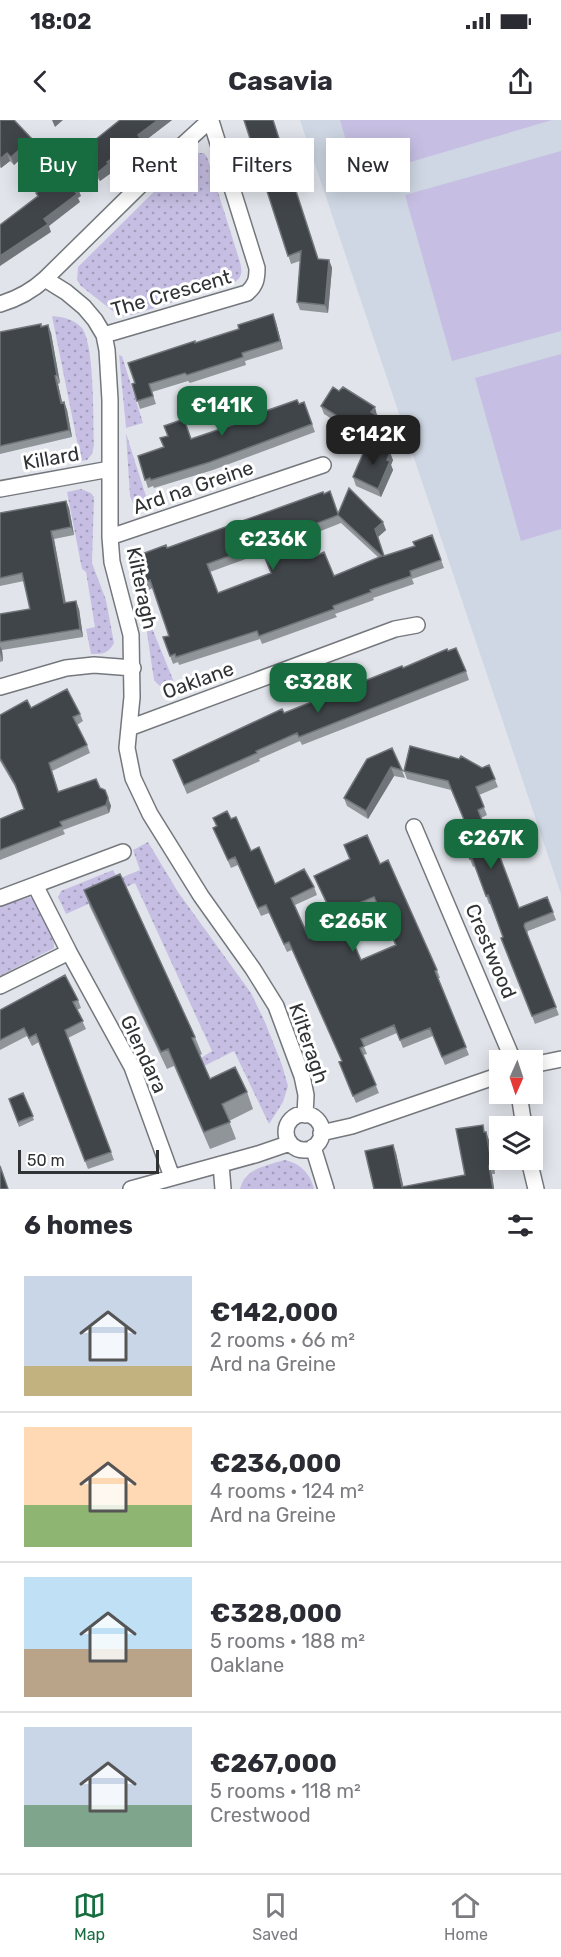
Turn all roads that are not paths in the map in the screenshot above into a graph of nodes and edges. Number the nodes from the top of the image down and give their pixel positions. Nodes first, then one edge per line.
1 (211, 120) edge
2 (45, 279) junction
3 (0, 304) edge
4 (104, 335) junction
5 (323, 465) dead end
6 (110, 469) junction
7 (0, 489) edge
8 (110, 537) junction
9 (417, 625) dead end
10 (133, 668) junction
11 (0, 687) edge
12 (129, 728) junction
13 (414, 826) dead end
14 (123, 852) dead end
15 (35, 885) junction
16 (0, 898) edge
17 (69, 952) junction
18 (0, 986) edge
19 (509, 1050) edge
20 (561, 1059) edge
21 (543, 1063) edge
22 (489, 1079) edge
23 (305, 1114) junction
24 (321, 1133) junction
25 (290, 1143) junction
26 (313, 1147) junction
27 (221, 1164) junction
28 (531, 1170) edge
29 (172, 1177) junction
30 (131, 1189) edge
31 (223, 1189) edge
32 (326, 1189) edge
33 (536, 1189) edge

1 - 2 street
1 - 4 street, The Crescent
2 - 3 street
2 - 4 street, Kilteragh
4 - 6 street, Kilteragh
5 - 8 street, Ard na Greine
6 - 7 street, Killard
6 - 8 street, Kilteragh
8 - 10 street, Kilteragh
9 - 12 street, Oaklane
10 - 11 street
10 - 12 street, Kilteragh
12 - 23 street, Kilteragh
13 - 19 street, Crestwood
14 - 15 street
15 - 16 street
15 - 17 street, Glendara
17 - 18 street
17 - 29 street, Glendara
20 - 21 street
22 - 24 street
23 - 24 street
23 - 25 street
24 - 26 street
25 - 26 street
25 - 27 street
26 - 32 street
27 - 29 street
27 - 31 street
28 - 33 street
29 - 30 street

